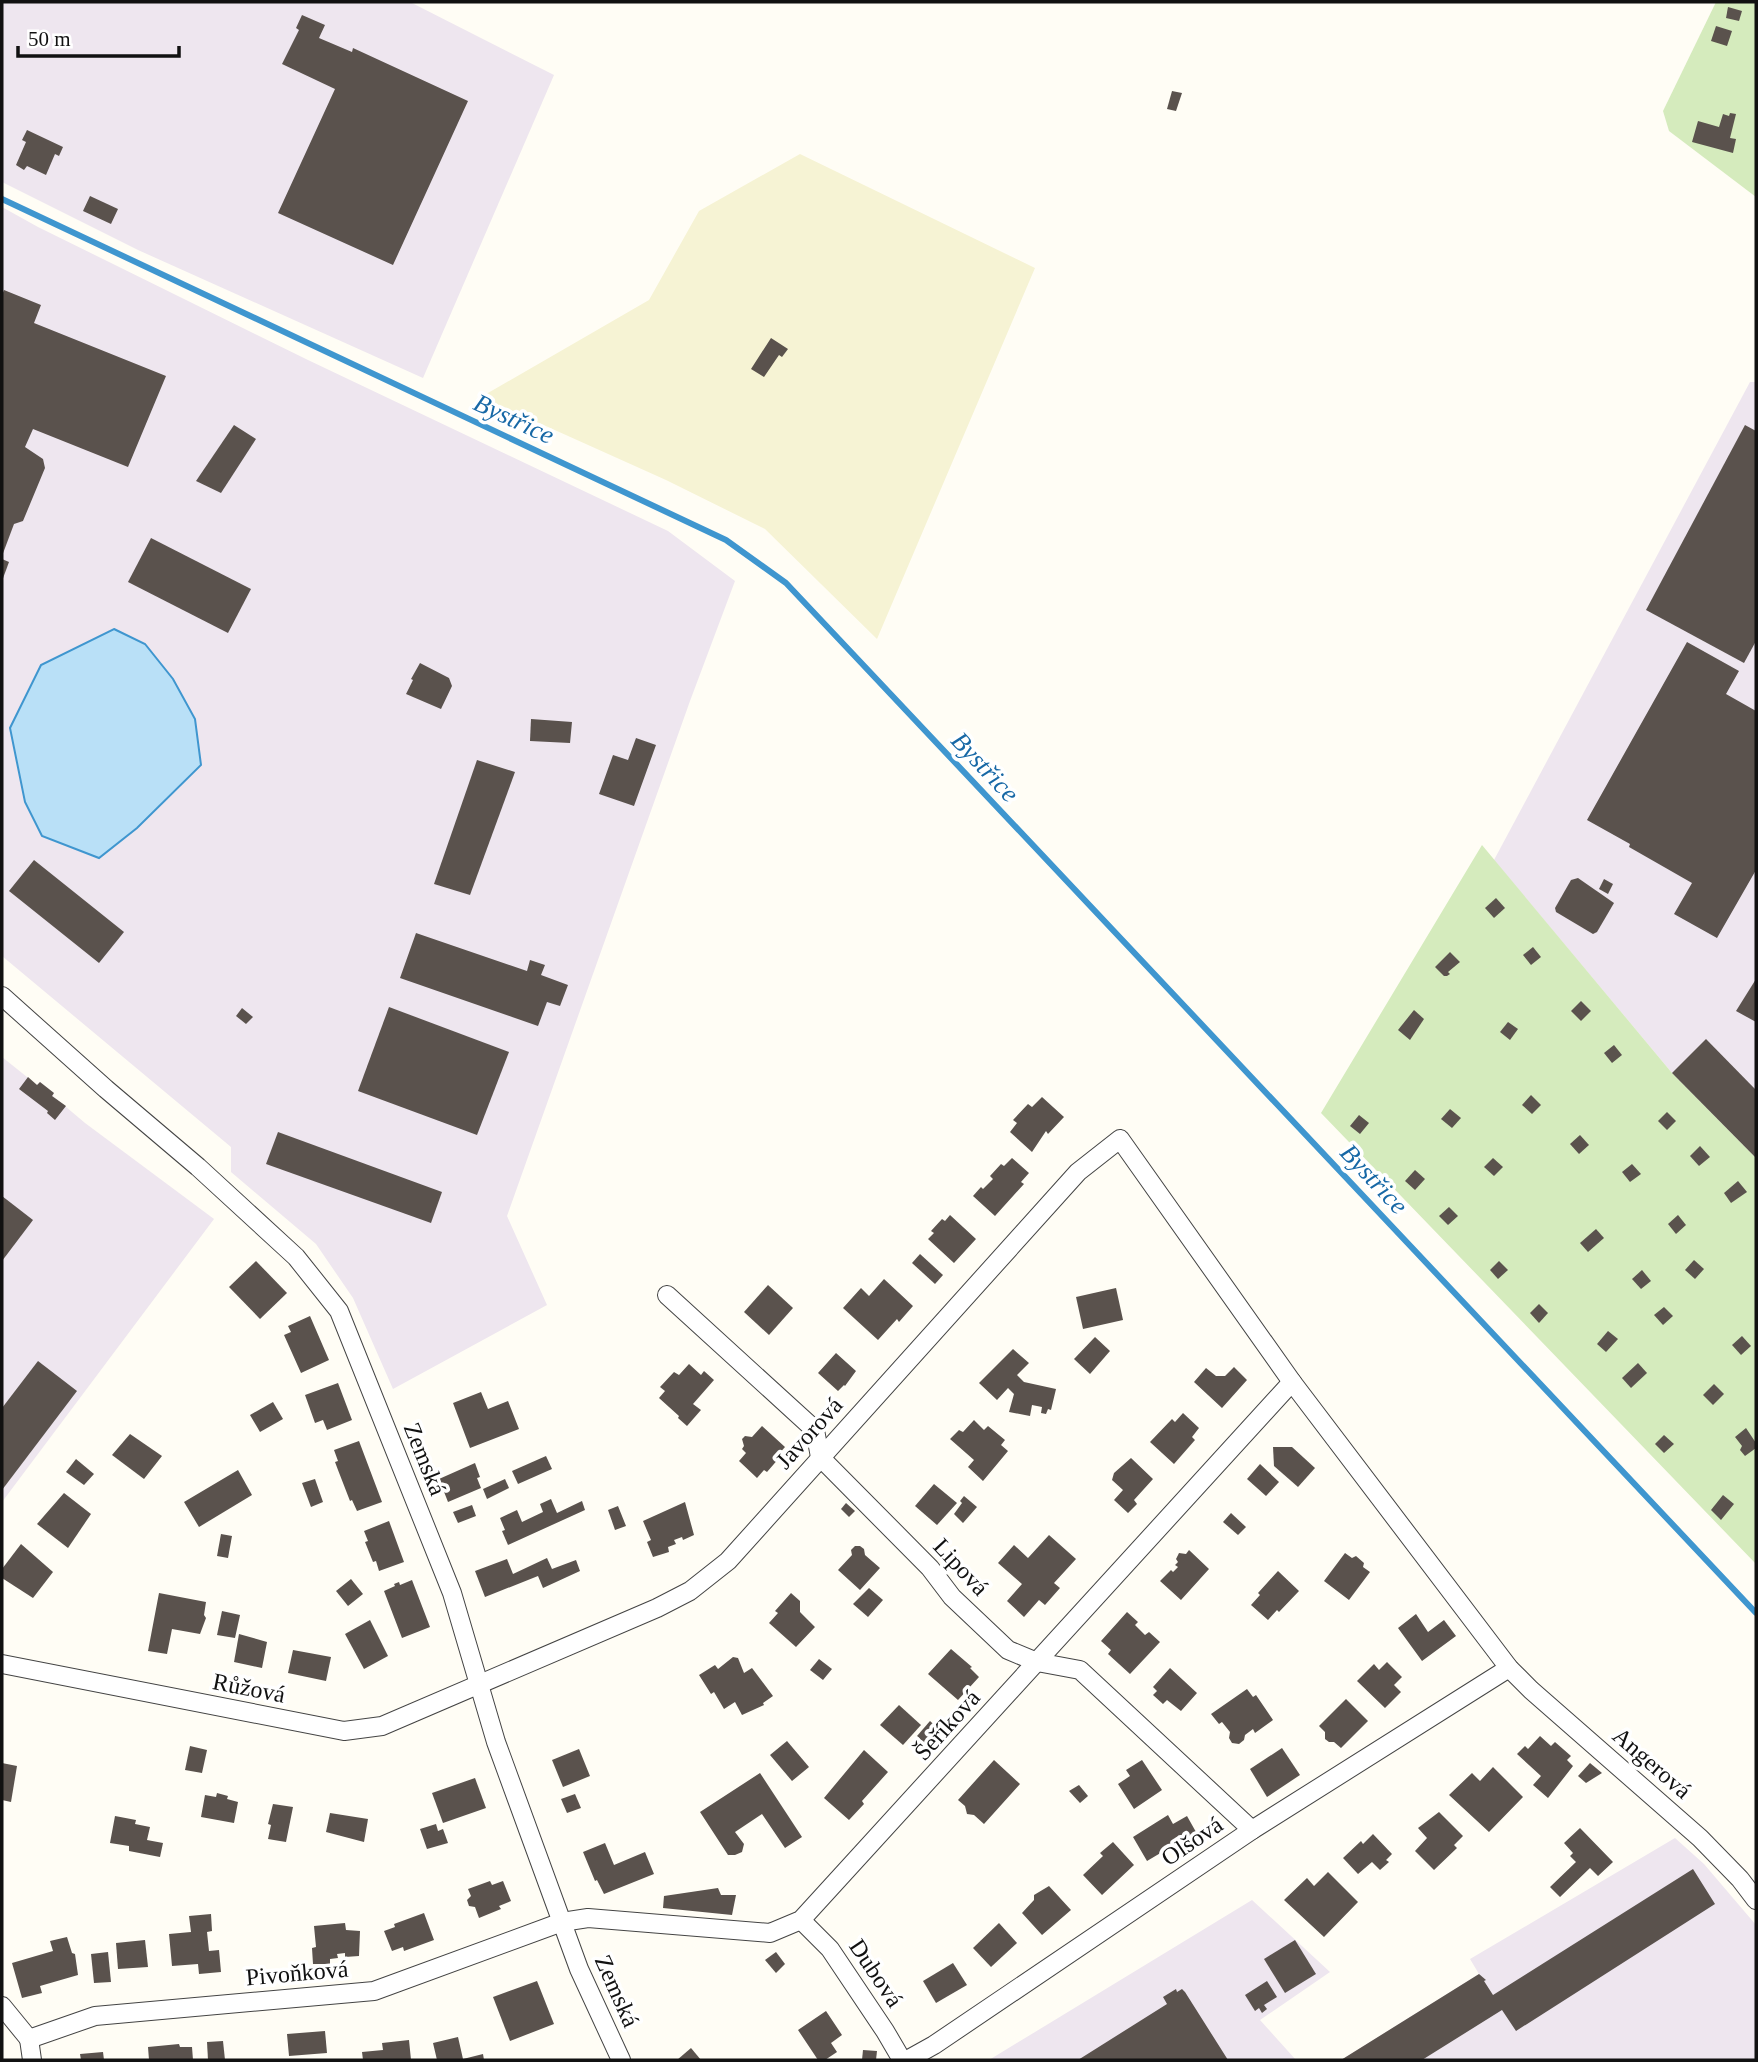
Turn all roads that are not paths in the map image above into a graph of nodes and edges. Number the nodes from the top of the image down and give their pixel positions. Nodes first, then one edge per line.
1 (2, 996) edge
2 (1120, 1139) joint
3 (667, 1296) dead end
4 (1292, 1382) junction
5 (820, 1457) junction
6 (1037, 1662) junction
7 (2, 1664) edge
8 (1509, 1668) junction
9 (479, 1683) junction
10 (1252, 1830) junction
11 (1756, 1900) edge
12 (801, 1920) junction
13 (562, 1922) junction
14 (2, 2006) edge
15 (29, 2039) junction
16 (32, 2060) edge
17 (621, 2060) edge
18 (904, 2060) edge

1 - 9 street, Zemská
2 - 4 street, Angerová
2 - 5 street, Javorová
3 - 5 street, Lipová
4 - 6 street, Šeříková
4 - 8 street, Angerová
5 - 6 street, Lipová
5 - 9 street, Javorová
6 - 10 street, Lipová
6 - 12 street, Šeříková
7 - 9 street, Růžová
8 - 10 street, Olšová
8 - 11 street, Angerová
9 - 13 street, Zemská
10 - 18 street, Olšová
12 - 13 street, Šeříková
12 - 18 street, Dubová
13 - 15 street, Pivoňková
13 - 17 street, Zemská
14 - 15 street
15 - 16 street

